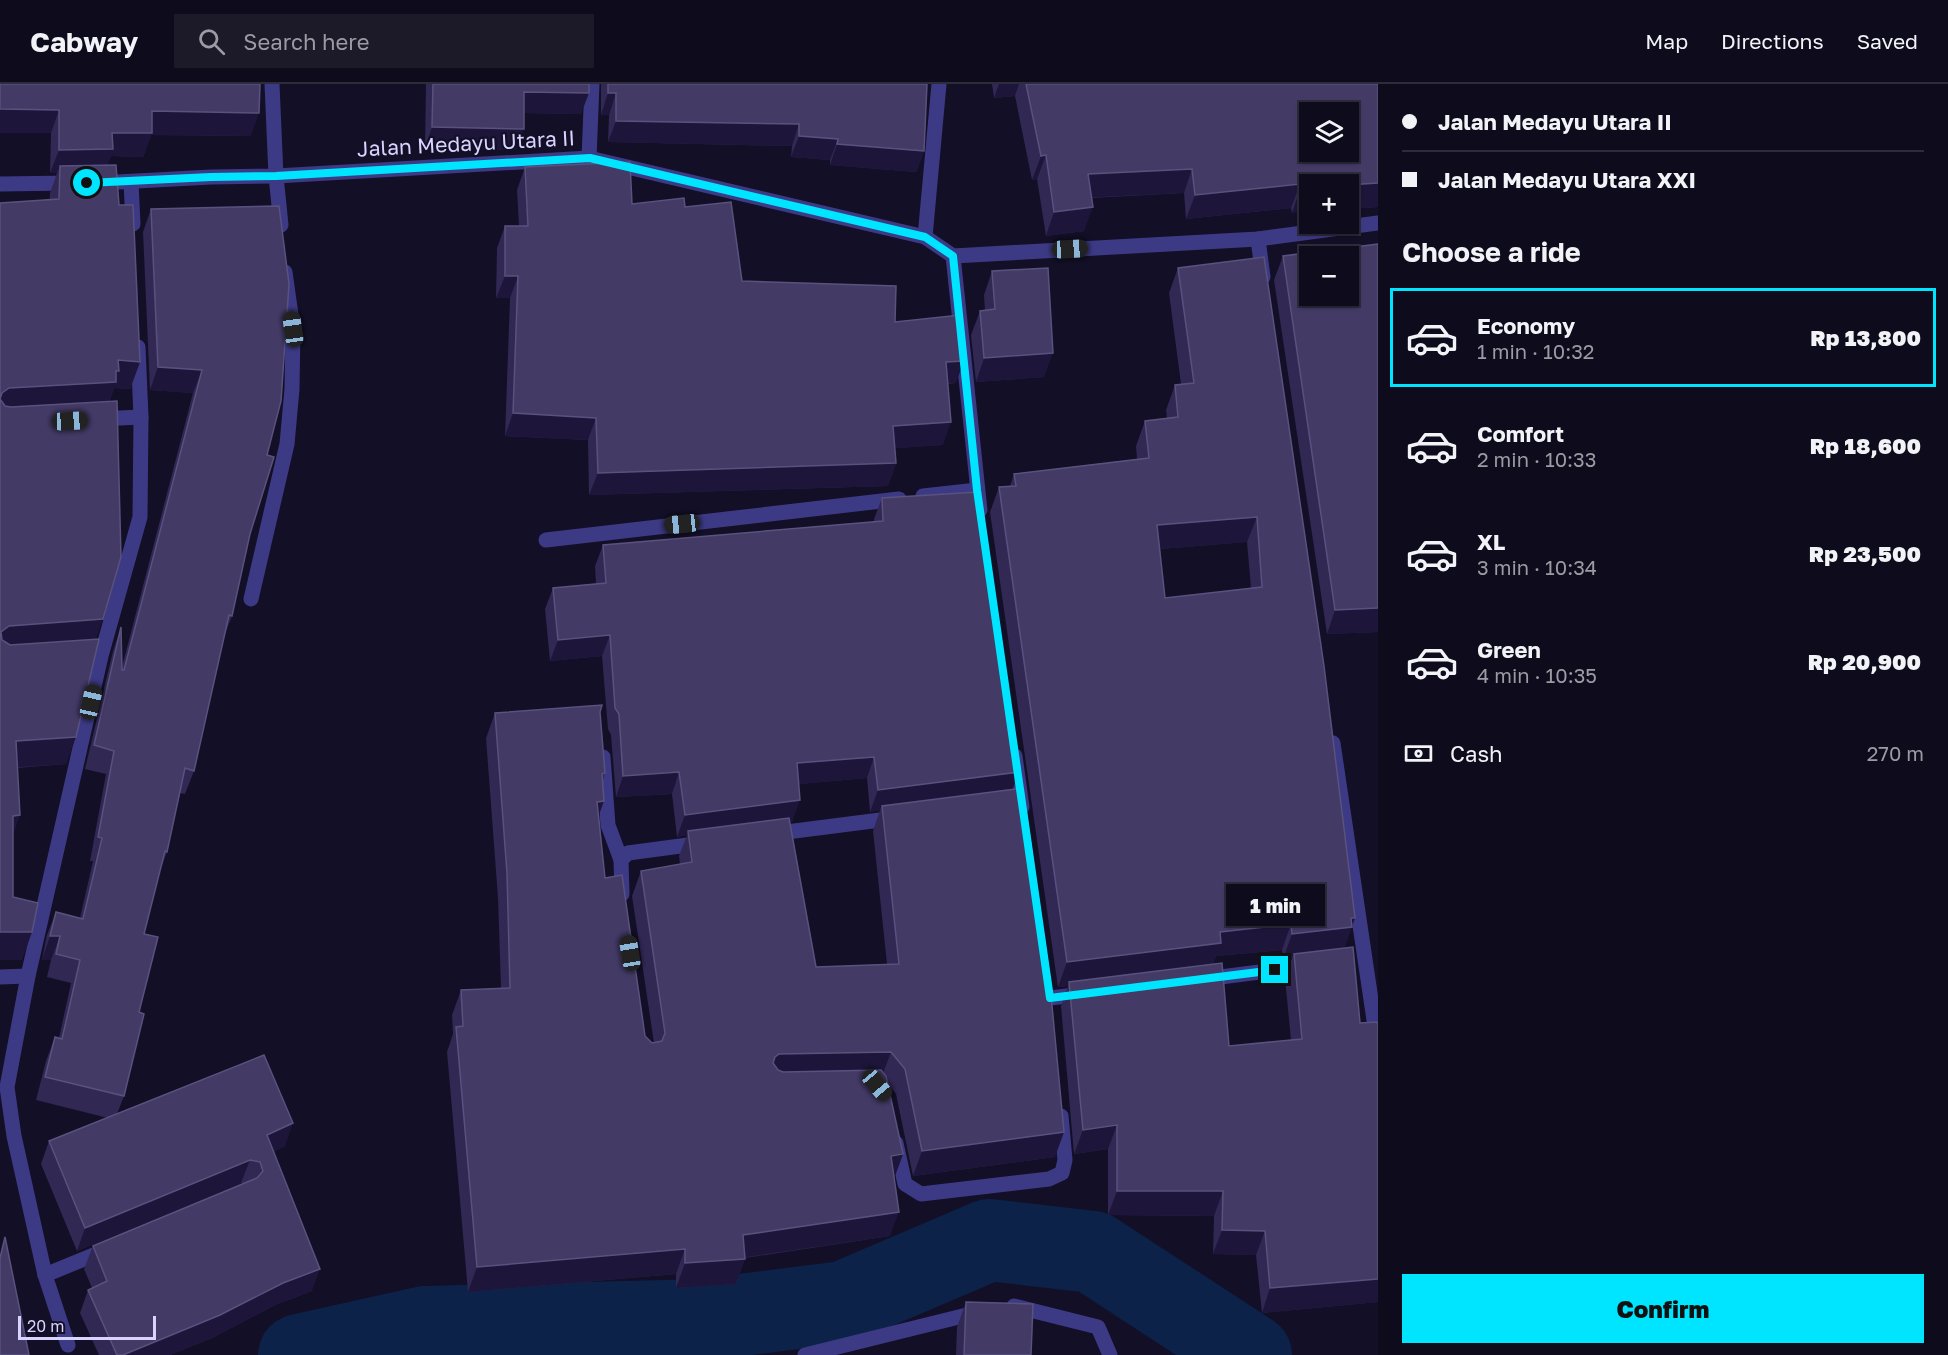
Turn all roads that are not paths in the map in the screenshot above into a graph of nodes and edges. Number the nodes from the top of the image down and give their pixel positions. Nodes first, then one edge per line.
1 (272, 84) edge
2 (592, 84) edge
3 (939, 84) edge
4 (590, 158) junction
5 (276, 176) junction
6 (131, 182) junction
7 (0, 184) edge
8 (1378, 223) edge
9 (925, 237) junction
10 (1258, 238) junction
11 (134, 241) edge
12 (953, 256) junction
13 (1267, 298) edge
14 (137, 335) edge
15 (141, 417) junction
16 (82, 420) edge
17 (977, 490) junction
18 (982, 525) edge
19 (546, 540) dead end
20 (251, 599) dead end
21 (1330, 723) edge
22 (1013, 745) edge
23 (602, 747) edge
24 (905, 817) edge
25 (1025, 825) edge
26 (755, 837) edge
27 (720, 841) edge
28 (621, 860) junction
29 (623, 911) edge
30 (1366, 959) edge
31 (1319, 965) edge
32 (28, 976) junction
33 (0, 977) edge
34 (1190, 981) edge
35 (1097, 992) edge
36 (1050, 998) edge
37 (1378, 1047) edge
38 (1060, 1102) edge
39 (893, 1129) edge
40 (118, 1245) edge
41 (45, 1275) junction
42 (68, 1345) dead end
43 (805, 1355) edge
44 (1110, 1355) edge

1 - 5 street
2 - 4 street
3 - 9 street
4 - 5 street, Jalan Medayu Utara II
4 - 9 street, Jalan Medayu Utara II
5 - 6 street, Jalan Medayu Utara II
5 - 20 street
6 - 7 street, Jalan Medayu Utara II
6 - 11 street
8 - 10 street
9 - 12 street
10 - 12 street
10 - 13 street
12 - 17 street
14 - 15 street
15 - 16 street
15 - 32 street
17 - 18 street
17 - 19 street
21 - 30 street
22 - 25 street
23 - 28 street
24 - 26 street
27 - 28 street
28 - 29 street
30 - 37 street
31 - 34 street
32 - 33 street
32 - 41 street
35 - 36 street
38 - 39 street
40 - 41 street
41 - 42 street
43 - 44 street

